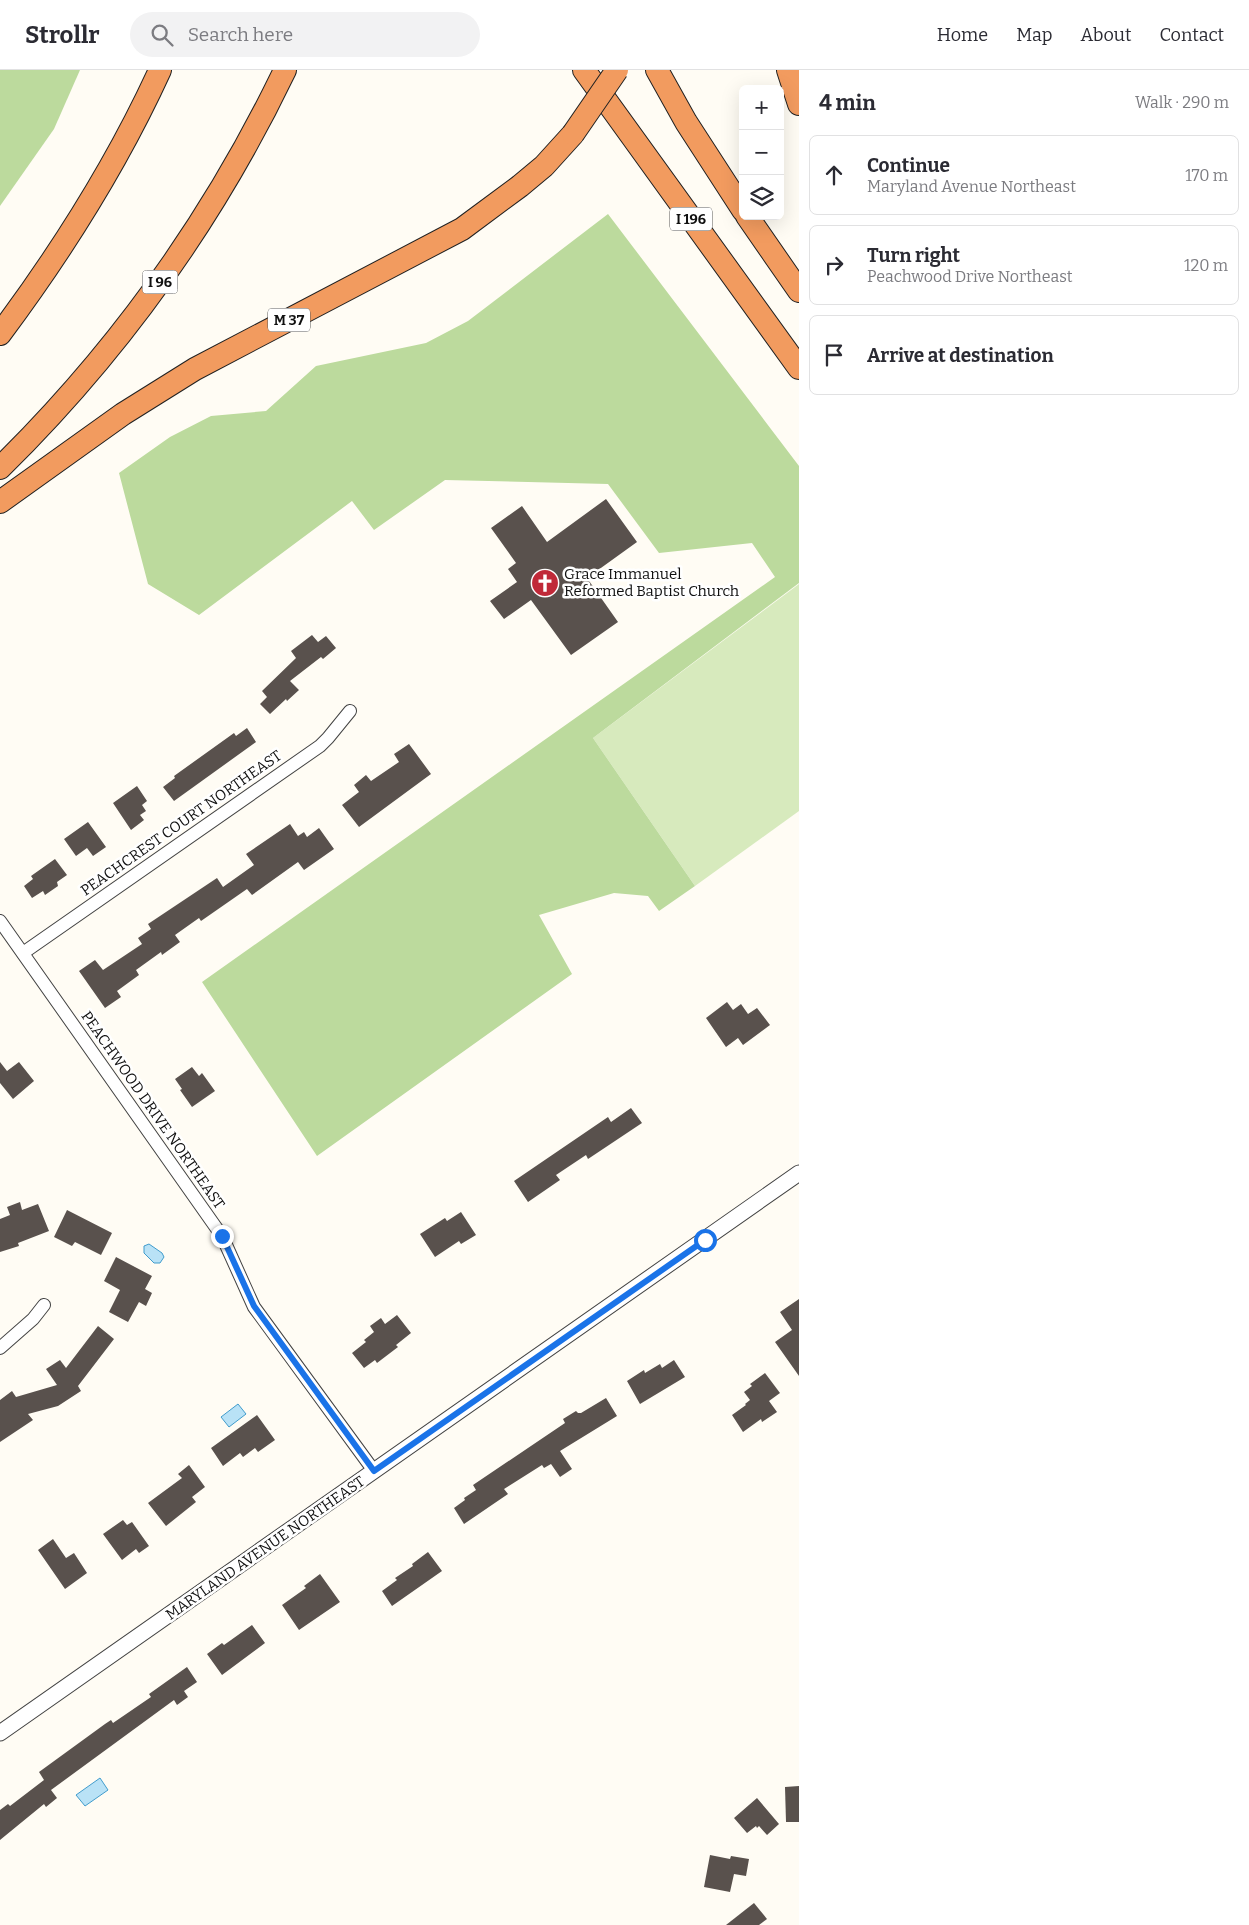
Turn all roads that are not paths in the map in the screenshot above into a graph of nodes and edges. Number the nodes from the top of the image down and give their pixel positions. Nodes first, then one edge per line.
1 (160, 70) edge
2 (285, 70) edge
3 (584, 70) edge
4 (617, 70) edge
5 (658, 70) edge
6 (788, 70) edge
7 (799, 104) edge
8 (739, 204) edge
9 (750, 220) edge
10 (799, 291) edge
11 (0, 334) edge
12 (799, 368) edge
13 (0, 468) edge
14 (0, 502) edge
15 (350, 711) dead end
16 (0, 920) edge
17 (23, 953) junction
18 (799, 1173) edge
19 (44, 1305) dead end
20 (0, 1348) edge
21 (374, 1471) junction
22 (0, 1733) edge

1 - 11 highway
2 - 13 highway, I 96
3 - 12 highway, I 196
4 - 14 highway, M 37, bridge
5 - 8 highway
6 - 7 highway
9 - 10 highway
15 - 17 street, PEACHCREST COURT NORTHEAST
16 - 17 street, PEACHWOOD DRIVE NORTHEAST
17 - 21 street, PEACHWOOD DRIVE NORTHEAST
18 - 21 street, MARYLAND AVENUE NORTHEAST
19 - 20 street
21 - 22 street, MARYLAND AVENUE NORTHEAST

